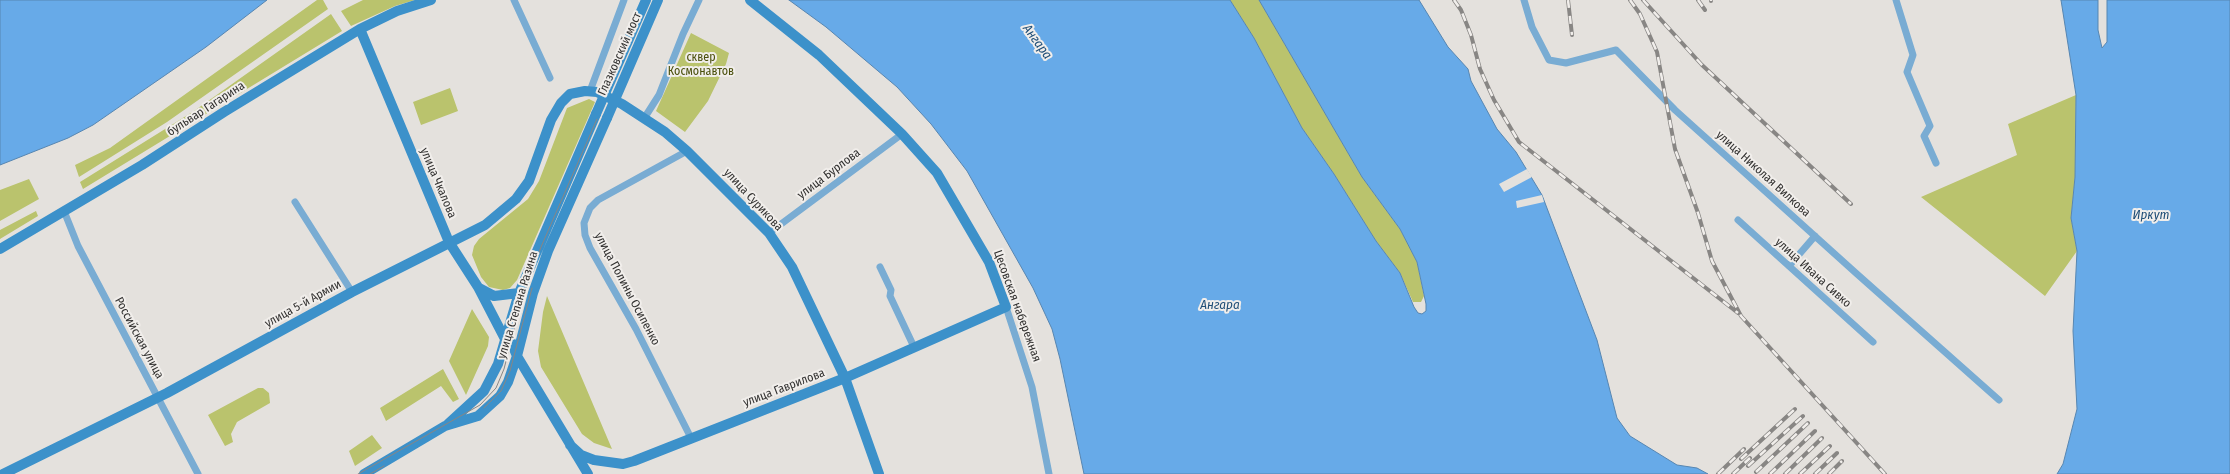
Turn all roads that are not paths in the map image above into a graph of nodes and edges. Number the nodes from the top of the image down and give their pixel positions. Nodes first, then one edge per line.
1 (431, 0) edge
2 (514, 0) edge
3 (624, 0) edge
4 (646, 0) edge
5 (658, 0) edge
6 (699, 0) edge
7 (750, 0) edge
8 (1524, 0) edge
9 (1896, 0) edge
10 (360, 29) junction
11 (550, 78) dead end
12 (590, 91) junction
13 (561, 103) joint
14 (596, 114) joint
15 (645, 117) junction
16 (607, 118) joint
17 (902, 134) junction
18 (687, 151) junction
19 (1936, 163) dead end
20 (295, 202) dead end
21 (64, 211) junction
22 (1738, 220) dead end
23 (769, 233) junction
24 (1814, 236) junction
25 (449, 242) junction
26 (0, 249) edge
27 (1789, 266) junction
28 (880, 267) dead end
29 (478, 287) junction
30 (352, 292) junction
31 (519, 293) junction
32 (1006, 307) junction
33 (509, 326) junction
34 (505, 339) junction
35 (1873, 342) dead end
36 (914, 347) junction
37 (517, 356) junction
38 (845, 378) junction
39 (159, 398) junction
40 (1999, 400) dead end
41 (445, 426) junction
42 (691, 438) junction
43 (570, 445) junction
44 (3, 474) edge
45 (198, 474) edge
46 (364, 474) edge
47 (588, 474) edge
48 (879, 474) edge
49 (1049, 474) edge

1 - 10 main road, бульвар Гагарина
2 - 11 street
3 - 12 street
4 - 14 main road, Глазковский мост, bridge
5 - 16 main road, Глазковский мост, bridge
6 - 15 street
7 - 17 main road, Цесовская набережная
8 - 24 street, улица Николая Вилкова
9 - 19 street
10 - 21 main road, бульвар Гагарина
10 - 25 main road, улица Чкалова
12 - 13 main road, улица Сурикова
12 - 15 main road, улица Сурикова
13 - 25 main road, улица 5-й Армии
14 - 31 main road, улица Степана Разина
15 - 18 main road, улица Сурикова
16 - 37 main road, улица Степана Разина
17 - 23 street, улица Бурлова
17 - 32 main road, Цесовская набережная
18 - 23 main road, улица Сурикова
18 - 42 street, улица Полины Осипенко
20 - 30 street
21 - 26 main road, бульвар Гагарина
21 - 39 street, Российская улица
22 - 27 street, улица Ивана Сивко
23 - 38 main road, улица Сурикова
24 - 27 street
24 - 40 street, улица Николая Вилкова
25 - 29 main road, улица Чкалова
25 - 30 main road, улица 5-й Армии
27 - 35 street, улица Ивана Сивко
28 - 36 street
29 - 31 main road
29 - 34 main road, улица Чкалова
30 - 39 main road, улица 5-й Армии
31 - 33 main road, улица Степана Разина
32 - 36 main road, улица Гаврилова
32 - 49 street, Цесовская набережная
33 - 34 main road, улица Степана Разина
33 - 37 main road
34 - 41 main road, улица Степана Разина
36 - 38 main road, улица Гаврилова
37 - 41 main road, улица Степана Разина
37 - 43 main road
38 - 42 main road, улица Гаврилова
38 - 48 main road, улица Сурикова
39 - 44 main road, улица 5-й Армии
39 - 45 street, Российская улица
41 - 46 main road, улица Степана Разина
42 - 43 main road, улица Гаврилова
43 - 47 main road

